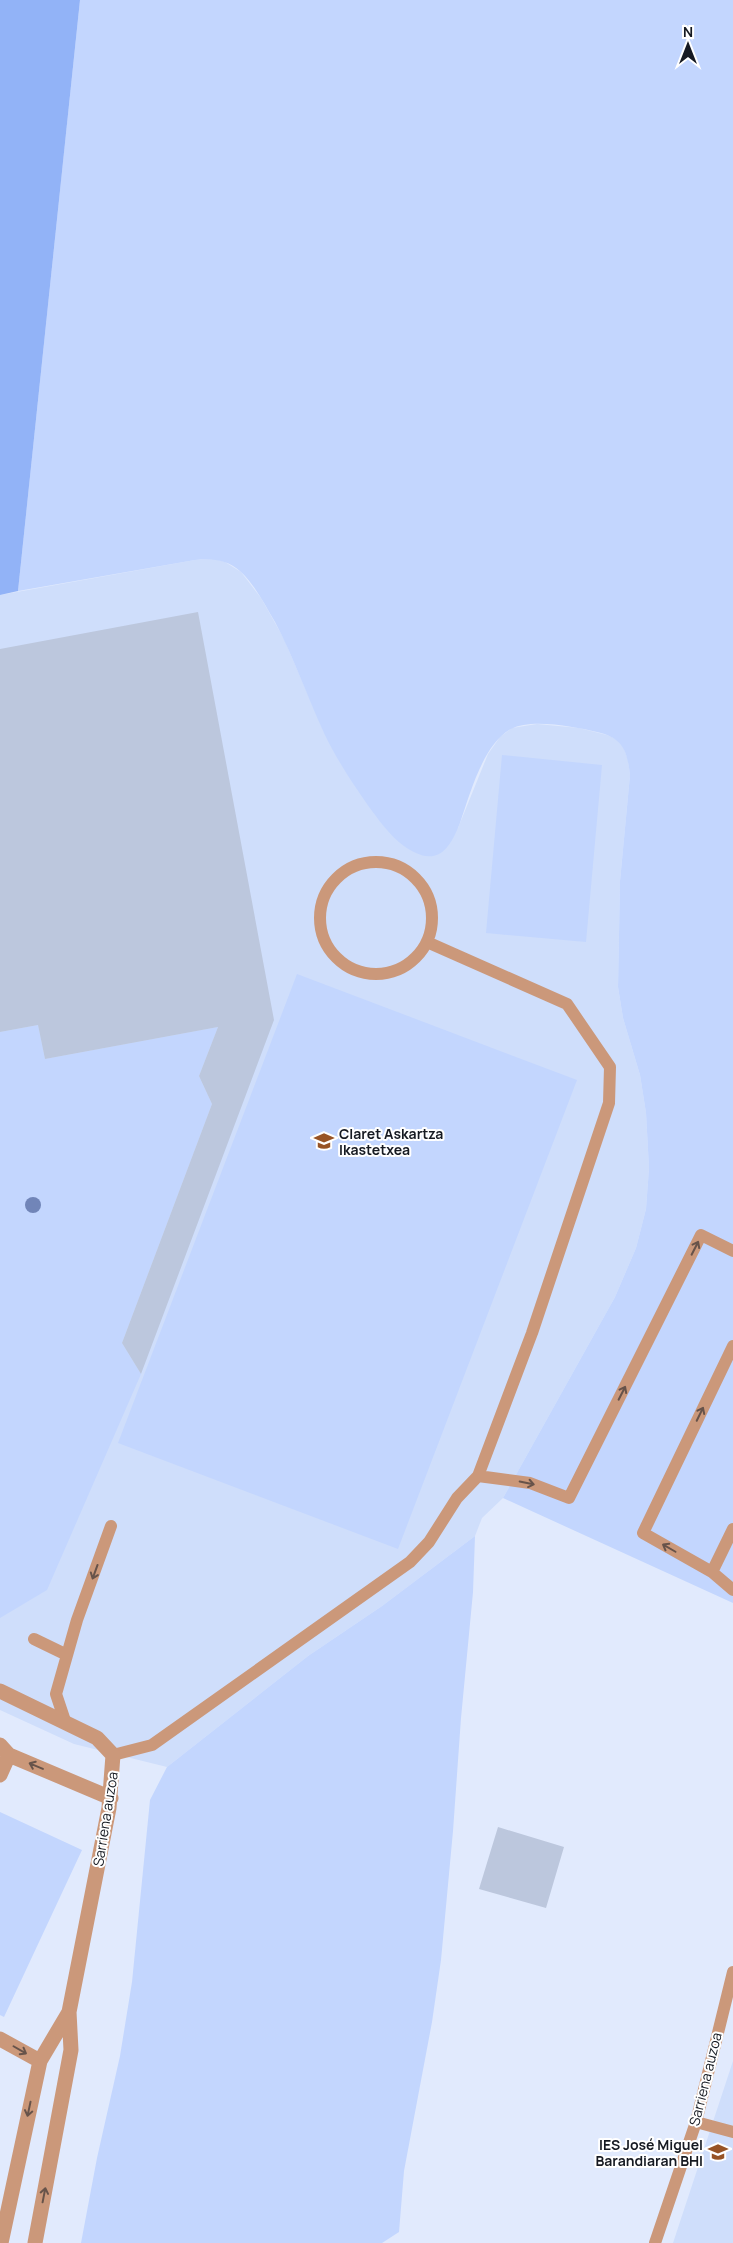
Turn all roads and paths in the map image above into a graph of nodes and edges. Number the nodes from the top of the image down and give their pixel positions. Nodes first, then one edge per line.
1 (427, 942) junction
2 (733, 1251) edge
3 (733, 1346) edge
4 (478, 1476) junction
5 (111, 1526) dead end
6 (733, 1529) edge
7 (712, 1572) junction
8 (731, 1589) edge
9 (34, 1639) dead end
10 (67, 1655) junction
11 (0, 1691) edge
12 (65, 1721) junction
13 (4, 1750) edge
14 (113, 1755) junction
15 (0, 1775) edge
16 (111, 1798) junction
17 (733, 1972) edge
18 (69, 2012) junction
19 (0, 2039) edge
20 (40, 2062) junction
21 (696, 2122) junction
22 (733, 2132) edge
23 (1, 2243) edge
24 (35, 2243) edge
25 (655, 2243) edge

1 - 1 lane
1 - 4 lane
4 -> 2 lane
7 -> 3 lane
4 - 14 lane
5 -> 10 lane
6 - 7 lane
7 - 8 lane
9 - 10 lane
10 - 12 lane
11 - 12 street, Sarriena auzoa
12 - 14 street, Sarriena auzoa
13 - 15 street
16 -> 13 street
14 - 16 street, Sarriena auzoa
16 - 18 street, Sarriena auzoa
17 - 21 lane, Sarriena auzoa
18 - 20 street
24 -> 18 street
19 -> 20 street
20 -> 23 street
21 - 22 lane
21 - 25 lane, Sarriena auzoa

